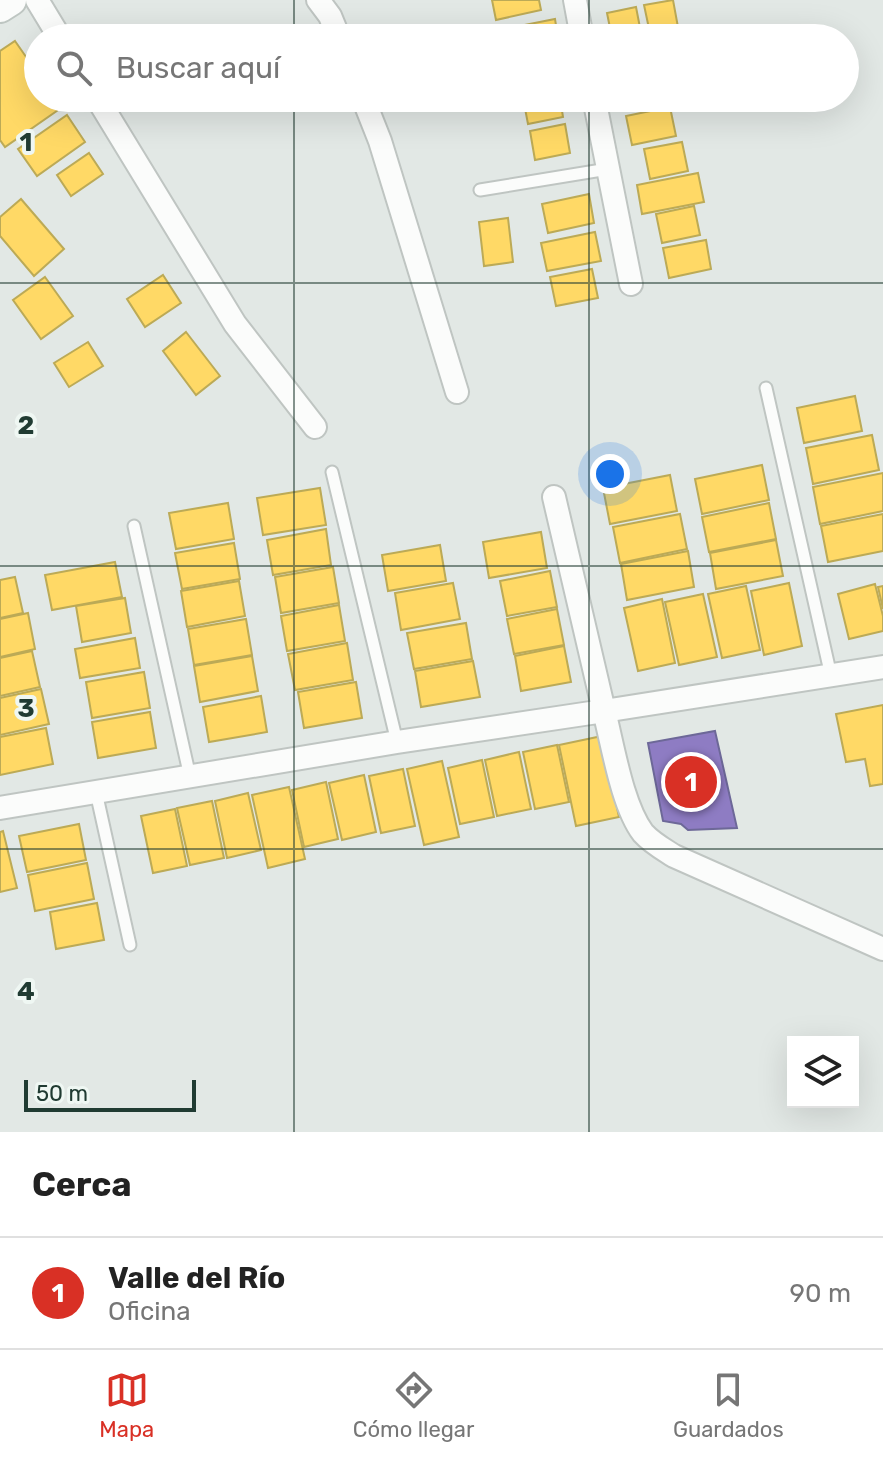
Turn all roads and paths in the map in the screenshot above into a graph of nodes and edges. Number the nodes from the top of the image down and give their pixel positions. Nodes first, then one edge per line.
1 (11, 0) edge
2 (37, 0) edge
3 (318, 0) edge
4 (575, 0) edge
5 (0, 7) edge
6 (52, 24) edge
7 (333, 24) edge
8 (579, 24) edge
9 (106, 112) edge
10 (369, 112) edge
11 (597, 112) edge
12 (608, 169) junction
13 (480, 190) dead end
14 (631, 284) dead end
15 (766, 388) dead end
16 (457, 392) dead end
17 (315, 427) dead end
18 (332, 472) dead end
19 (554, 497) dead end
20 (134, 526) dead end
21 (883, 667) edge
22 (831, 676) junction
23 (604, 711) junction
24 (397, 742) junction
25 (190, 777) junction
26 (96, 792) junction
27 (0, 808) edge
28 (130, 945) dead end
29 (883, 949) edge

1 - 5 main road
2 - 6 street
3 - 7 street
4 - 8 street
9 - 17 street
10 - 16 street
11 - 12 street
12 - 13 lane
12 - 14 street
15 - 22 lane
18 - 24 lane
19 - 23 street
20 - 25 lane
21 - 22 street
22 - 23 street
23 - 24 street
23 - 29 street
24 - 25 street
25 - 26 street
26 - 27 street
26 - 28 lane

